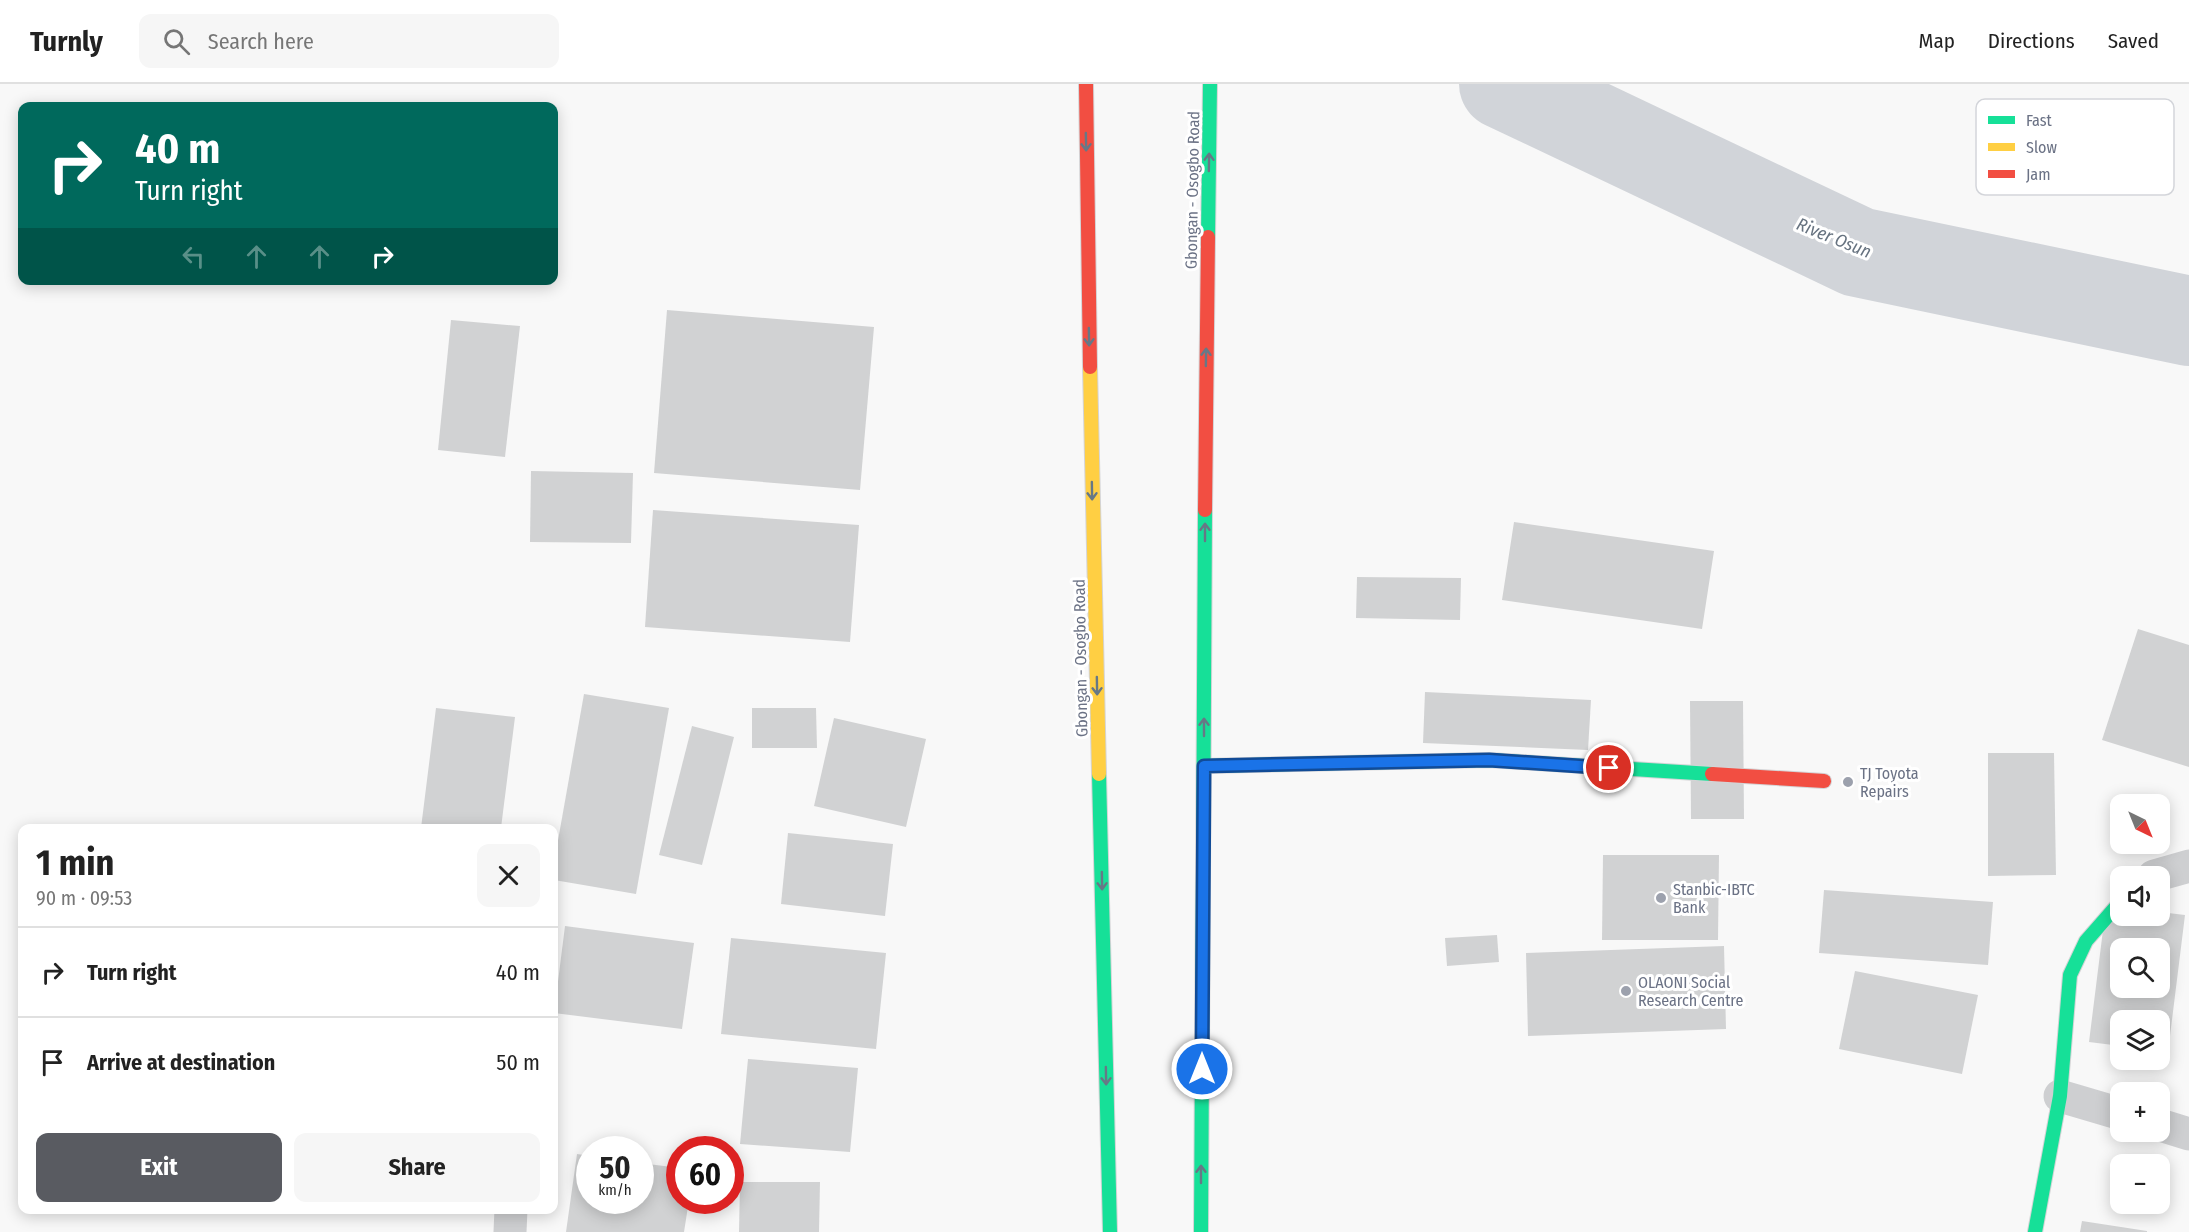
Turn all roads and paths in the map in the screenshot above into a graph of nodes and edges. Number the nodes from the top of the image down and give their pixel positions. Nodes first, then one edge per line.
1 (1086, 84) edge
2 (1210, 84) edge
3 (1204, 766) junction
4 (1824, 781) dead end
5 (2189, 866) edge
6 (2170, 871) edge
7 (2110, 914) edge
8 (2060, 1096) junction
9 (2110, 1111) edge
10 (2170, 1128) edge
11 (2189, 1134) edge
12 (511, 1214) edge
13 (510, 1232) edge
14 (1110, 1232) edge
15 (1201, 1232) edge
16 (2036, 1232) edge

1 -> 14 main road, Gbongan - Osogbo Road
3 -> 2 main road, Gbongan - Osogbo Road
3 - 4 main road
15 -> 3 main road, Gbongan - Osogbo Road
5 - 6 street
7 - 8 main road
8 - 9 street
8 - 16 main road
10 - 11 street
12 - 13 street

